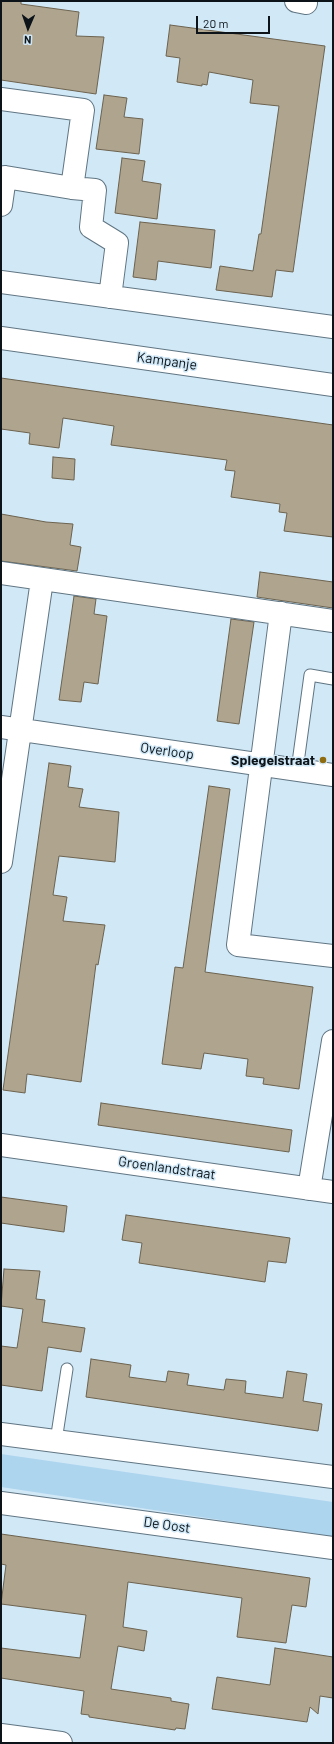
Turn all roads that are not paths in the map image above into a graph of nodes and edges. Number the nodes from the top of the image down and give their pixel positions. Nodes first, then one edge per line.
1 (296, 1) edge
2 (306, 1) edge
3 (1, 99) edge
4 (72, 188) junction
5 (1, 205) edge
6 (1, 282) edge
7 (110, 297) junction
8 (333, 327) edge
9 (1, 338) edge
10 (333, 385) edge
11 (1, 573) edge
12 (42, 580) junction
13 (281, 613) junction
14 (333, 621) edge
15 (333, 679) edge
16 (10, 728) edge
17 (262, 764) junction
18 (297, 770) junction
19 (333, 775) edge
20 (1, 862) edge
21 (333, 956) edge
22 (333, 1041) edge
23 (1, 1144) edge
24 (309, 1188) junction
25 (333, 1192) edge
26 (67, 1368) dead end
27 (1, 1434) edge
28 (56, 1441) junction
29 (333, 1477) edge
30 (1, 1503) edge
31 (333, 1548) edge
32 (10, 1738) edge
33 (61, 1743) edge

1 - 2 street
3 - 4 street
4 - 5 street
4 - 7 street
6 - 7 street
7 - 8 street
9 - 10 street, Kampanje
11 - 12 street
12 - 13 street
12 - 16 street
13 - 14 street
13 - 17 street
15 - 18 lane
16 - 17 street, Overloop
16 - 20 street
17 - 18 street, Overloop
17 - 21 street
18 - 19 street, Overloop
22 - 24 street
23 - 24 street, Groenlandstraat
24 - 25 street, Groenlandstraat
26 - 28 lane
27 - 28 street
28 - 29 street
30 - 31 street, De Oost
32 - 33 street

